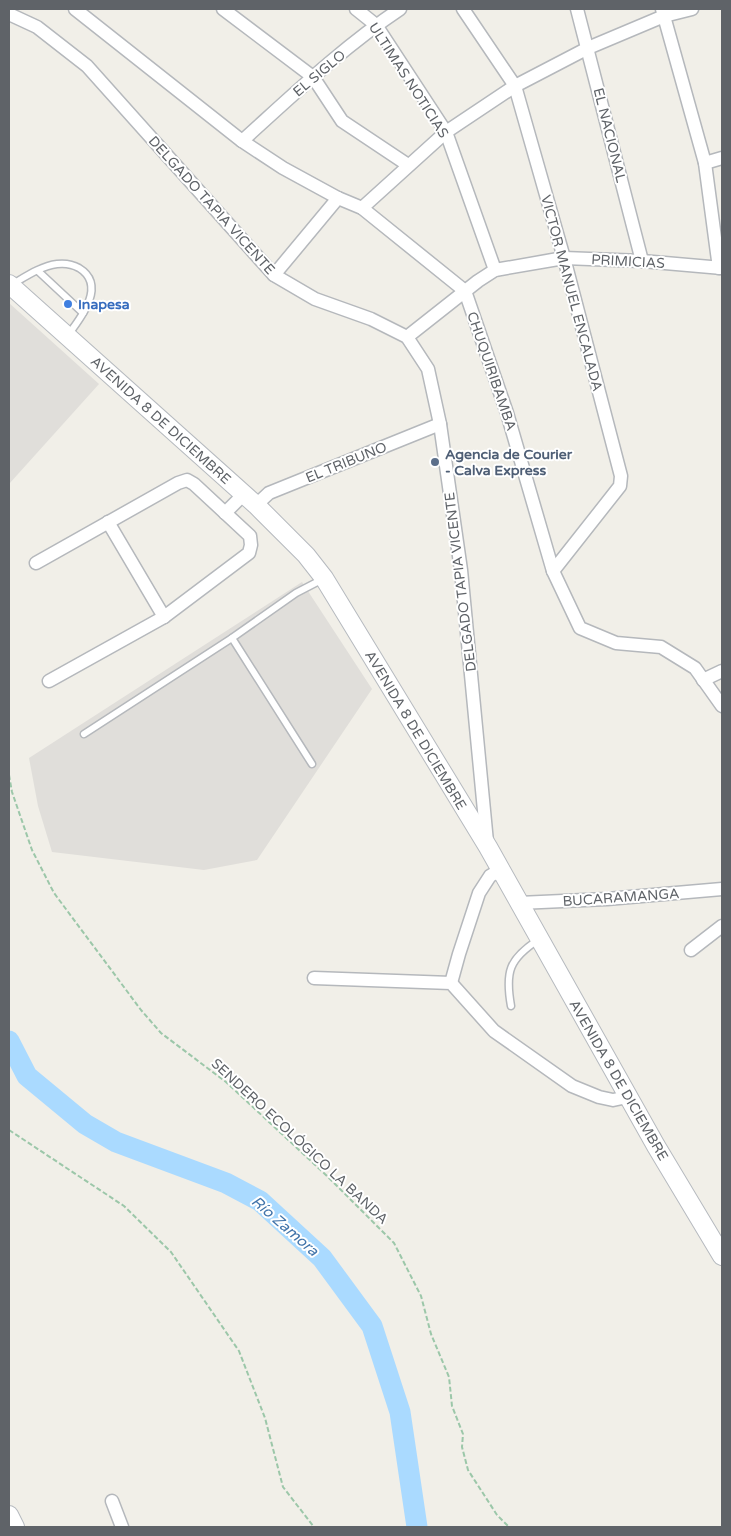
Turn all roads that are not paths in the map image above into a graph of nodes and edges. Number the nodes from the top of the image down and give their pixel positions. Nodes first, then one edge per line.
1 (75, 9) edge
2 (223, 9) edge
3 (356, 9) edge
4 (400, 9) edge
5 (463, 9) edge
6 (577, 9) edge
7 (692, 9) edge
8 (663, 13) edge
9 (9, 14) edge
10 (376, 25) junction
11 (588, 48) junction
12 (313, 77) junction
13 (514, 86) junction
14 (446, 132) junction
15 (242, 141) junction
16 (722, 158) edge
17 (705, 163) junction
18 (408, 165) junction
19 (338, 198) junction
20 (362, 208) junction
21 (564, 258) junction
22 (642, 261) junction
23 (721, 268) edge
24 (494, 270) junction
25 (38, 271) junction
26 (274, 275) junction
27 (9, 285) edge
28 (465, 291) junction
29 (84, 313) junction
30 (67, 336) junction
31 (407, 337) junction
32 (440, 424) junction
33 (250, 500) junction
34 (225, 513) junction
35 (108, 522) junction
36 (36, 563) dead end
37 (553, 571) junction
38 (324, 578) junction
39 (164, 617) junction
40 (232, 638) junction
41 (722, 671) edge
42 (704, 680) junction
43 (49, 681) dead end
44 (722, 706) edge
45 (84, 734) dead end
46 (312, 764) dead end
47 (488, 848) junction
48 (500, 870) junction
49 (722, 890) edge
50 (519, 903) junction
51 (722, 926) edge
52 (540, 939) junction
53 (691, 950) dead end
54 (314, 978) dead end
55 (451, 983) junction
56 (511, 1006) dead end
57 (627, 1097) junction
58 (722, 1256) edge
59 (112, 1501) dead end
60 (9, 1515) edge
61 (15, 1527) edge
62 (122, 1527) edge

1 - 15 street
2 - 12 street
3 - 10 street, ULTIMAS NOTICIAS
4 - 10 street, EL SIGLO
5 - 13 street, VICTOR MANUEL ENCALADA
6 - 11 street, EL NACIONAL
7 - 8 street
8 - 11 street
8 - 17 street
9 - 26 street, DELGADO TAPIA VICENTE
10 - 12 street, EL SIGLO
10 - 14 street, ULTIMAS NOTICIAS
11 - 13 street
11 - 22 street, EL NACIONAL
12 - 15 street, EL SIGLO
12 - 18 street
13 - 14 street
13 - 21 street, VICTOR MANUEL ENCALADA
14 - 18 street
14 - 24 street, ULTIMAS NOTICIAS
15 - 19 street
16 - 17 street
17 - 23 street
18 - 20 street
19 - 20 street
19 - 26 street
20 - 28 street
21 - 22 street, PRIMICIAS
21 - 24 street, PRIMICIAS
21 - 37 street, VICTOR MANUEL ENCALADA
22 - 23 street, PRIMICIAS
24 - 28 street, PRIMICIAS
25 - 27 lane
25 - 29 lane
25 - 29 lane
26 - 31 street, DELGADO TAPIA VICENTE
27 - 30 main road, AVENIDA 8 DE DICIEMBRE
28 - 31 street, PRIMICIAS
28 - 37 street, CHUQUIRIBAMBA
29 - 30 lane
30 - 33 main road, AVENIDA 8 DE DICIEMBRE
31 - 32 street, DELGADO TAPIA VICENTE
32 - 33 street, EL TRIBUNO
32 - 47 street, DELGADO TAPIA VICENTE
33 - 34 street, EL TRIBUNO
33 - 38 main road, AVENIDA 8 DE DICIEMBRE
34 - 35 street
34 - 39 street
35 - 36 street
35 - 39 street
37 - 42 street, CHUQUIRIBAMBA
38 - 40 lane
38 - 47 main road, AVENIDA 8 DE DICIEMBRE
39 - 43 street
40 - 45 lane
40 - 46 lane
41 - 42 street
42 - 44 street, CHUQUIRIBAMBA
47 - 48 main road, AVENIDA 8 DE DICIEMBRE
48 - 50 main road, AVENIDA 8 DE DICIEMBRE
48 - 55 street
49 - 50 street, BUCARAMANGA
50 - 52 main road, AVENIDA 8 DE DICIEMBRE
51 - 53 street
52 - 56 lane
52 - 57 main road, AVENIDA 8 DE DICIEMBRE
54 - 55 street
55 - 57 street
57 - 58 main road, AVENIDA 8 DE DICIEMBRE
59 - 62 street
60 - 61 main road

